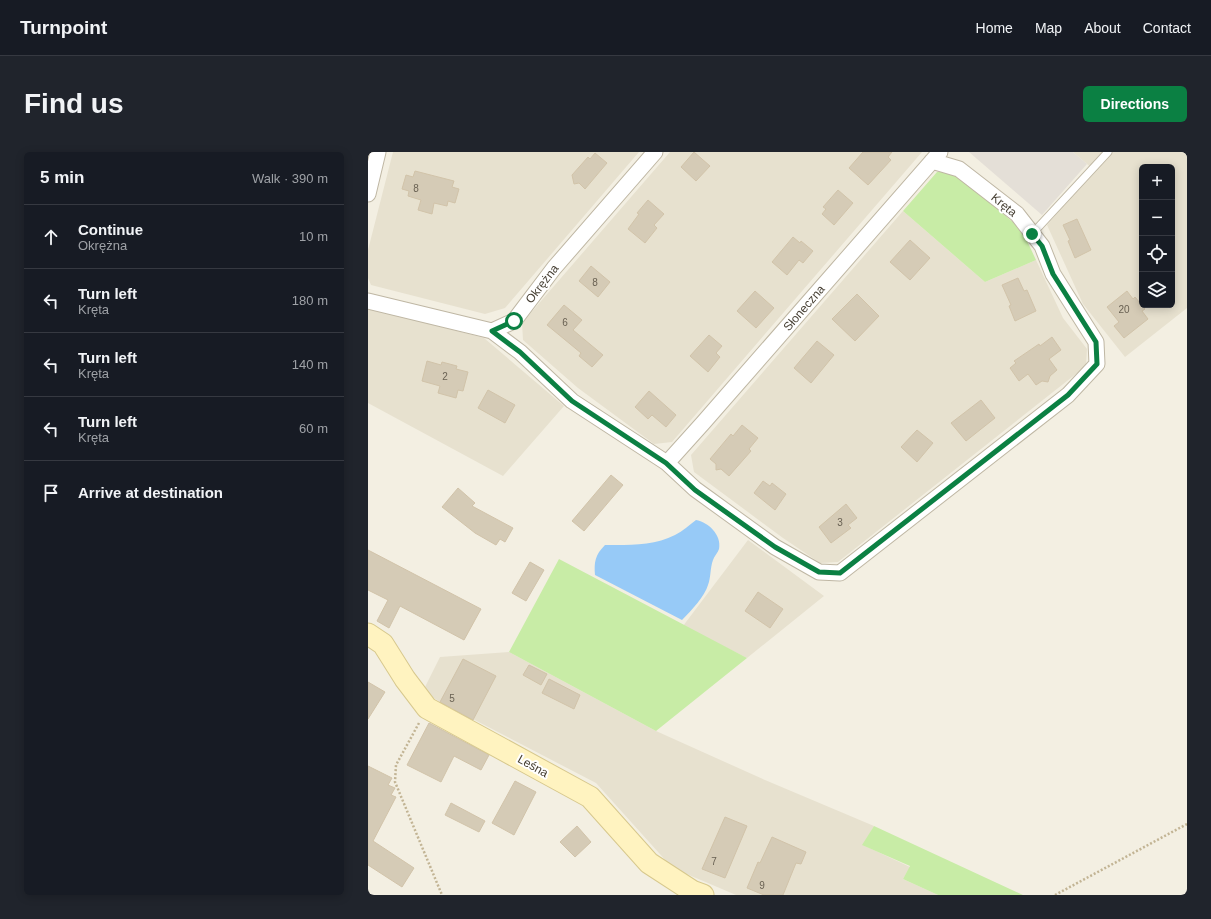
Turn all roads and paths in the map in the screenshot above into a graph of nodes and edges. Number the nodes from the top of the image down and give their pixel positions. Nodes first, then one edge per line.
1 (378, 152) edge
2 (655, 152) edge
3 (1108, 152) edge
4 (936, 156) edge
5 (368, 194) edge
6 (1032, 234) junction
7 (368, 301) edge
8 (492, 331) junction
9 (666, 463) junction
10 (368, 634) edge
11 (427, 708) junction
12 (1187, 824) edge
13 (442, 895) edge
14 (703, 895) edge
15 (1055, 895) edge

1 - 5 street
2 - 8 street, Okrężna
3 - 6 lane
4 - 6 street, Kręta
4 - 9 street, Słoneczna
6 - 9 street, Kręta
7 - 8 street
8 - 9 street, Kręta
10 - 11 street, Leśna
11 - 13 path
11 - 14 street, Leśna
12 - 15 path

